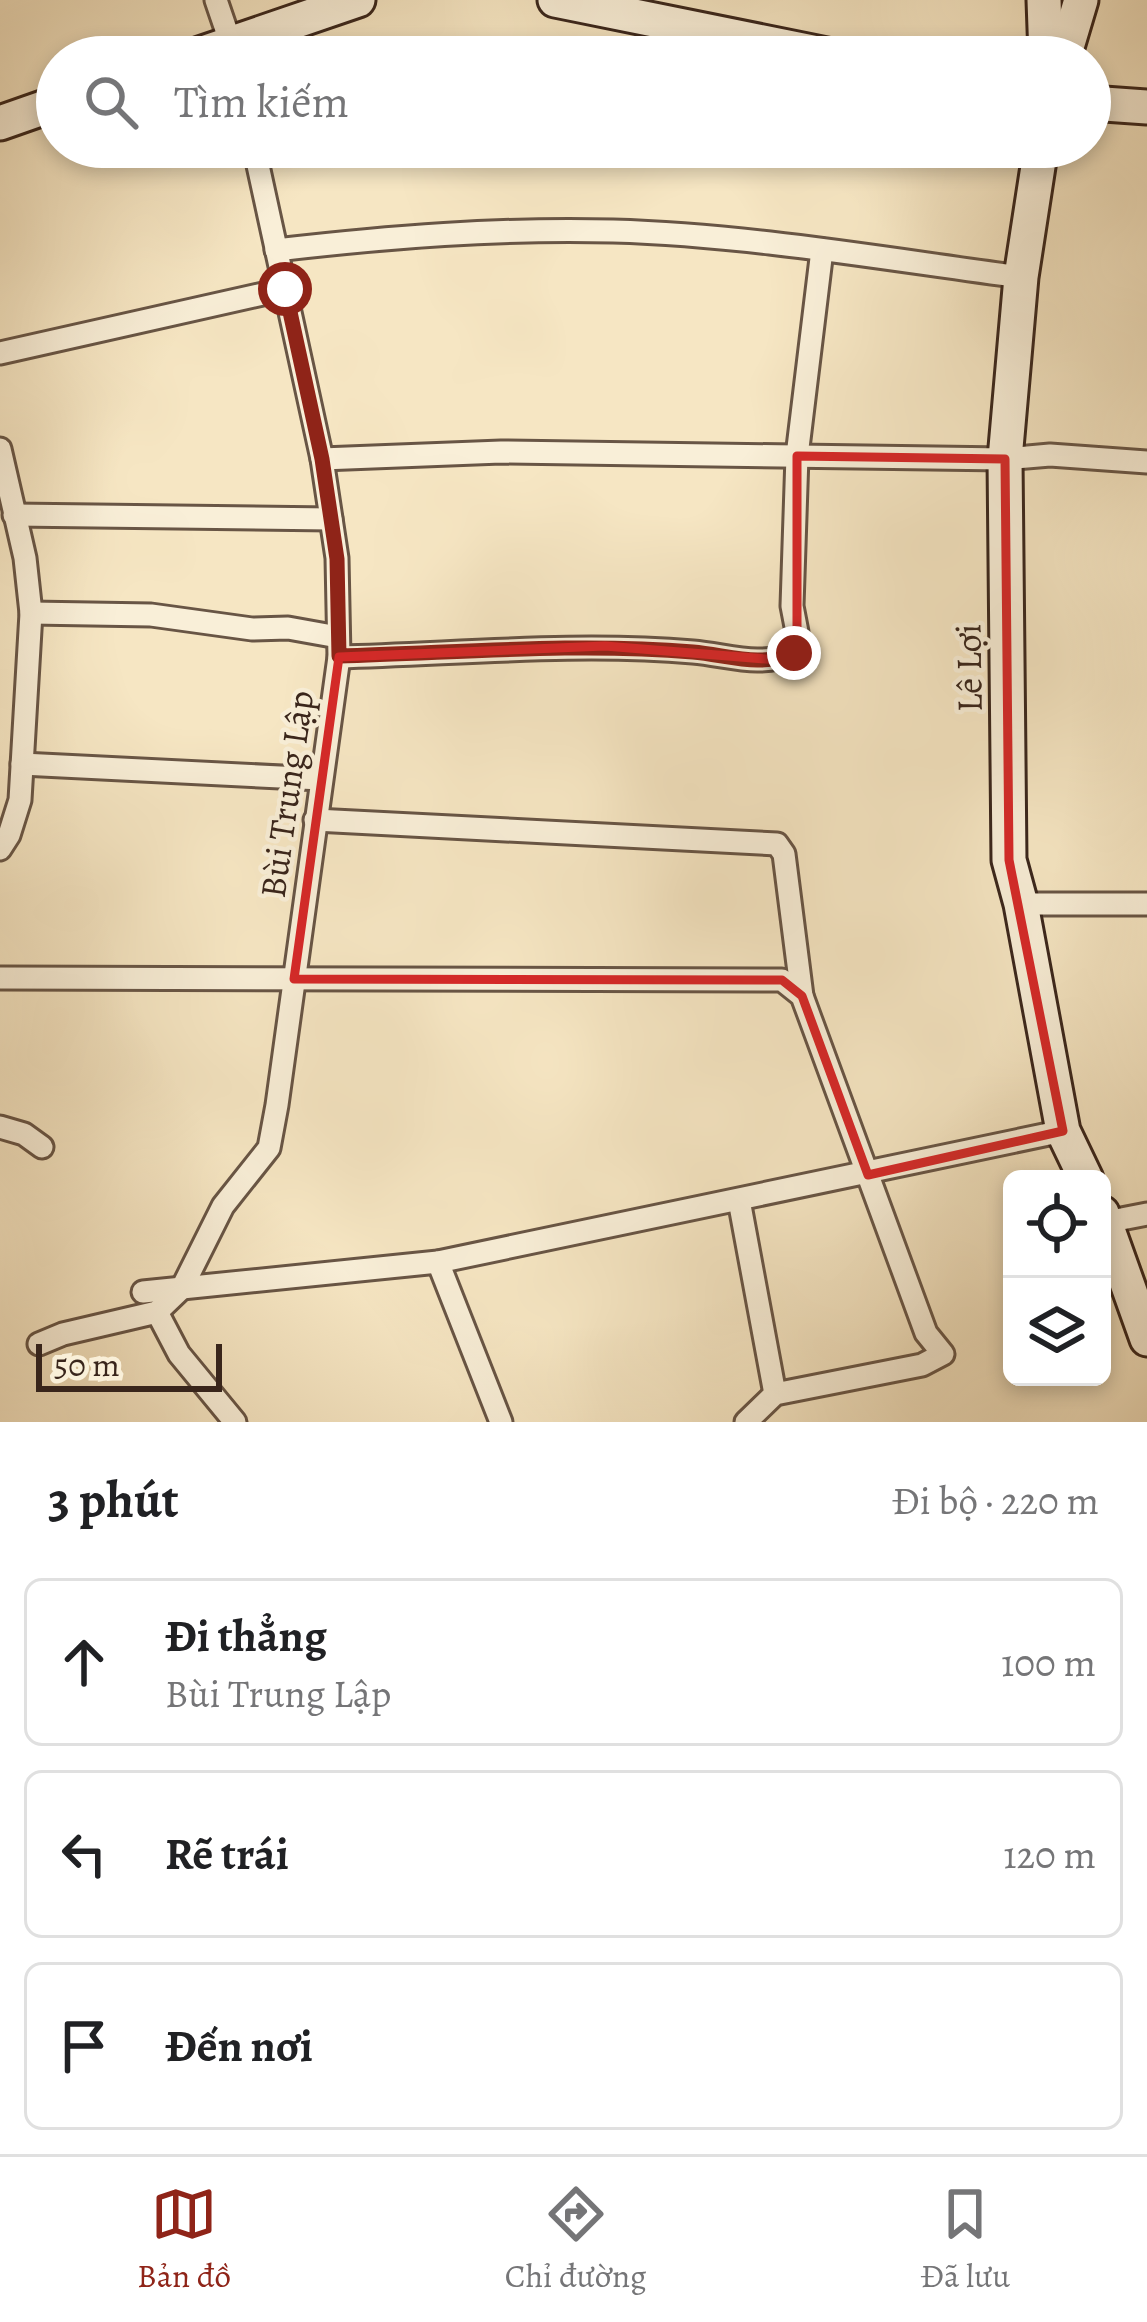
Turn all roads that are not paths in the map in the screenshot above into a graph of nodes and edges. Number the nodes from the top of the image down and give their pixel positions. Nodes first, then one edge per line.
1 (216, 0) edge
2 (358, 0) edge
3 (555, 0) edge
4 (1044, 0) edge
5 (1081, 0) edge
6 (228, 36) edge
7 (268, 36) edge
8 (732, 36) edge
9 (1045, 36) edge
10 (1070, 36) edge
11 (1111, 104) edge
12 (1147, 107) edge
13 (36, 110) edge
14 (0, 123) edge
15 (258, 168) edge
16 (1038, 168) edge
17 (276, 250) junction
18 (822, 250) junction
19 (1021, 277) junction
20 (285, 289) junction
21 (0, 353) edge
22 (0, 449) edge
23 (797, 456) junction
24 (322, 459) junction
25 (1004, 459) junction
26 (1147, 462) edge
27 (14, 515) junction
28 (331, 519) junction
29 (32, 613) junction
30 (338, 647) junction
31 (22, 764) junction
32 (321, 779) junction
33 (315, 820) junction
34 (0, 849) edge
35 (1022, 904) junction
36 (1147, 904) edge
37 (0, 978) edge
38 (294, 979) junction
39 (802, 996) junction
40 (0, 1127) edge
41 (1063, 1131) junction
42 (43, 1147) dead end
43 (1082, 1170) edge
44 (868, 1175) junction
45 (739, 1200) junction
46 (1147, 1214) edge
47 (1111, 1217) edge
48 (1111, 1238) edge
49 (438, 1262) junction
50 (182, 1288) junction
51 (143, 1292) dead end
52 (157, 1312) junction
53 (1147, 1340) edge
54 (39, 1344) dead end
55 (776, 1394) junction
56 (235, 1422) edge
57 (501, 1422) edge
58 (746, 1422) edge

1 - 6 street
2 - 7 street
3 - 8 street
4 - 9 street
5 - 10 street
11 - 12 street
13 - 14 street
15 - 17 street, Bùi Trung Lập
16 - 19 street, Lê Lợi
17 - 18 street
17 - 20 street, Bùi Trung Lập
18 - 19 street
18 - 23 street
19 - 25 street, Lê Lợi
20 - 21 street
20 - 24 street, Bùi Trung Lập
22 - 27 street
23 - 24 street
23 - 25 street
23 - 30 street
24 - 28 street, Bùi Trung Lập
25 - 26 street
25 - 35 street, Lê Lợi
27 - 28 street
27 - 29 street
28 - 30 street, Bùi Trung Lập
29 - 30 street
29 - 31 street
30 - 32 street, Bùi Trung Lập
31 - 32 street
31 - 34 street
32 - 33 street, Bùi Trung Lập
33 - 38 street, Bùi Trung Lập
33 - 39 street
35 - 36 street
35 - 41 street, Lê Lợi
37 - 38 street
38 - 39 street
38 - 50 street, Bùi Trung Lập
39 - 44 street
40 - 42 street
41 - 43 street, Lê Lợi
41 - 44 street
44 - 45 street
44 - 55 street
45 - 49 street
45 - 55 street
46 - 47 street
48 - 53 street
49 - 50 street
49 - 57 street
50 - 51 street
50 - 52 street, Bùi Trung Lập
52 - 54 street
52 - 56 street
55 - 58 street

